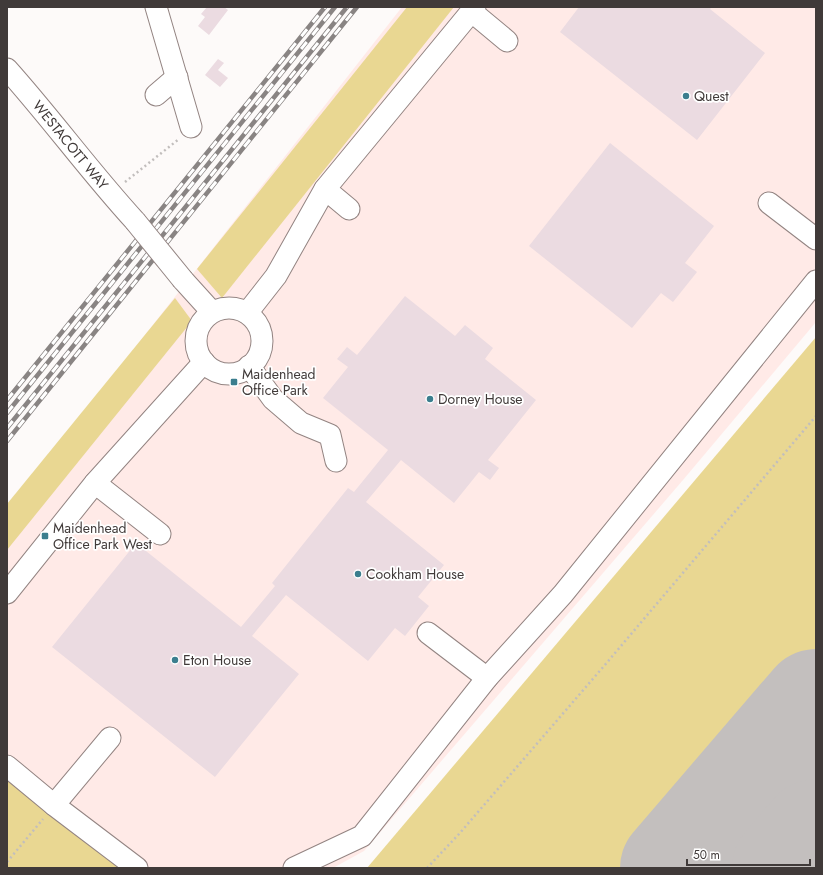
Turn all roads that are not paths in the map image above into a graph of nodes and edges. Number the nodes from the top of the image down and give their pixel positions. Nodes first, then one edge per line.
1 (156, 7) edge
2 (473, 9) edge
3 (508, 41) dead end
4 (7, 69) edge
5 (177, 77) junction
6 (156, 95) dead end
7 (191, 127) road end
8 (325, 189) junction
9 (769, 204) dead end
10 (349, 209) dead end
11 (816, 238) edge
12 (816, 281) edge
13 (212, 312) junction
14 (247, 313) junction
15 (204, 362) junction
16 (249, 366) junction
17 (336, 461) dead end
18 (95, 483) junction
19 (160, 534) dead end
20 (7, 593) edge
21 (428, 633) dead end
22 (487, 678) junction
23 (110, 738) dead end
24 (7, 766) edge
25 (54, 805) junction
26 (137, 868) edge
27 (294, 868) edge

1 - 5 street
2 - 3 street
2 - 8 street
4 - 13 street, WESTACOTT WAY, bridge
5 - 6 street
5 - 7 street
8 - 10 street
8 - 14 street
9 - 11 street
12 - 22 street
13 - 14 street
13 - 15 street
14 - 16 street
15 - 16 street
15 - 18 street
16 - 17 street
18 - 19 street
18 - 20 street
21 - 22 street
22 - 27 street
23 - 25 street
24 - 25 street
25 - 26 street

